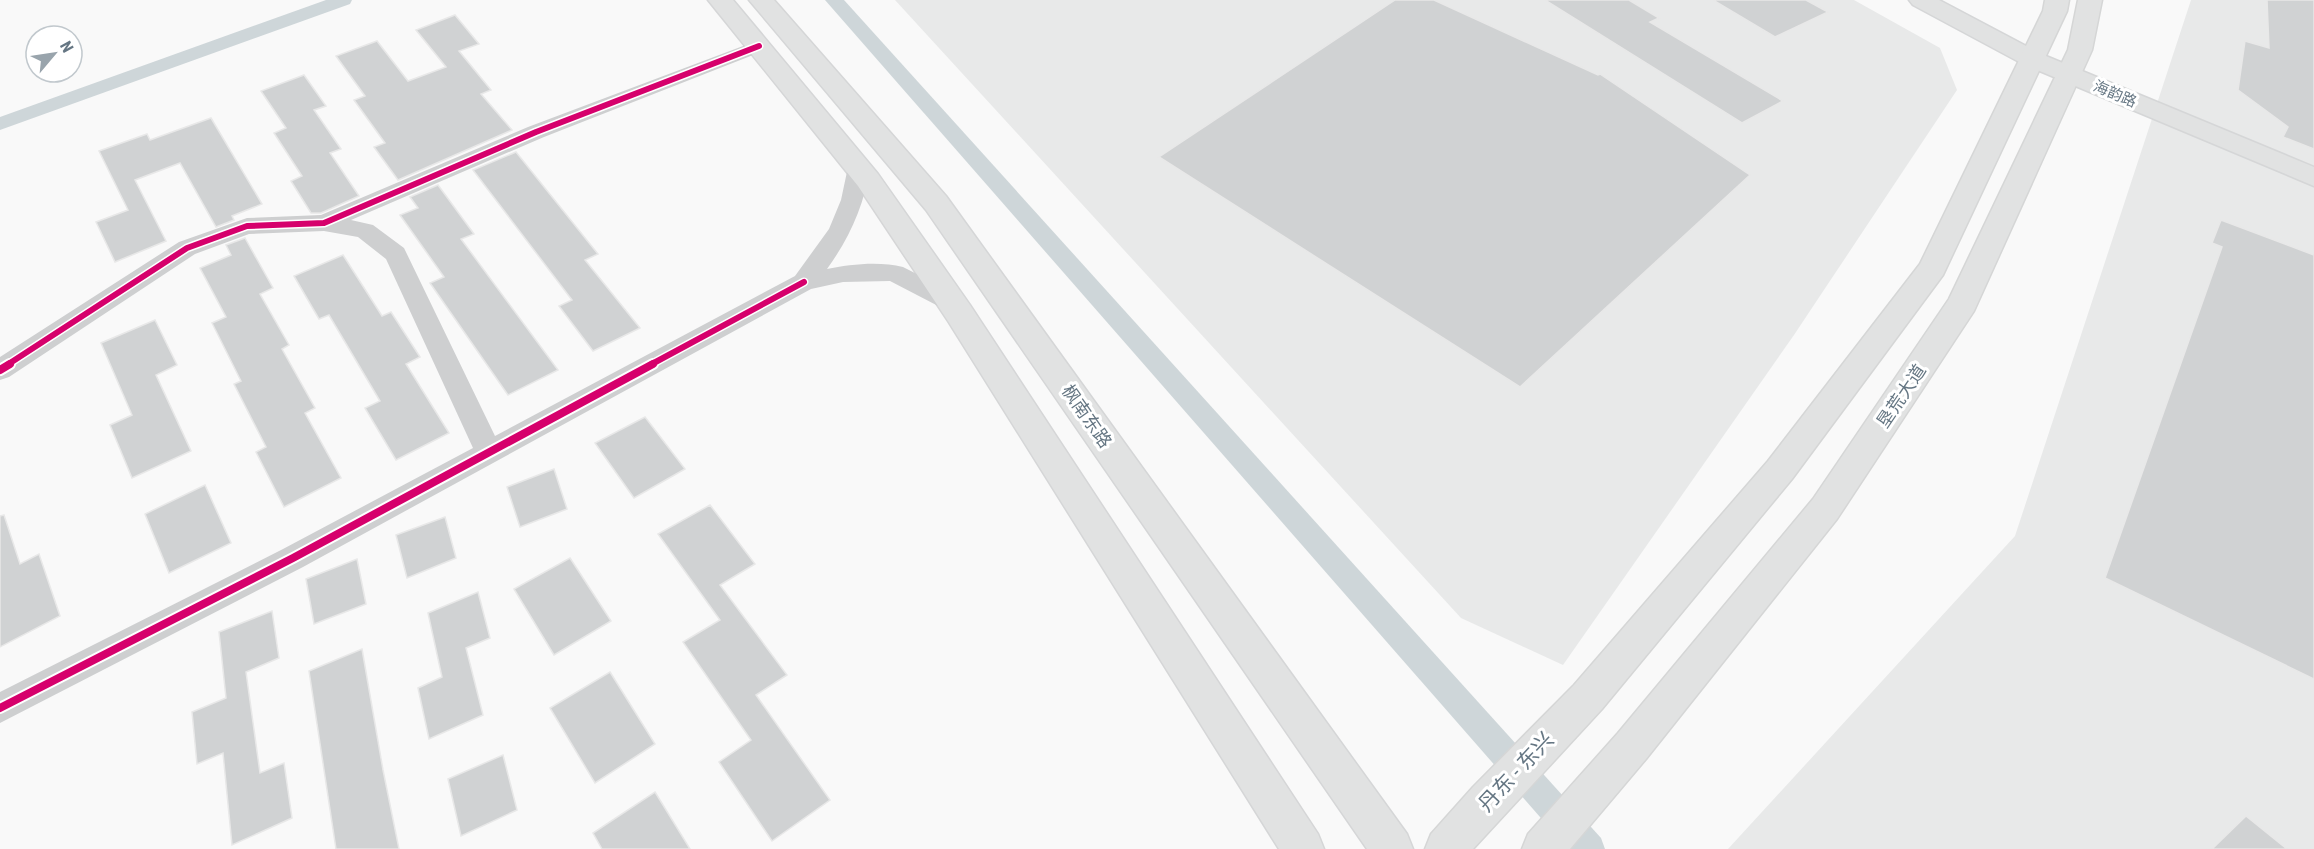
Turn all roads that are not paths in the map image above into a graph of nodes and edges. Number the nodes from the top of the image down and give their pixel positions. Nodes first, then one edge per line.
1 (720, 0) edge
2 (761, 0) edge
3 (1921, 0) edge
4 (2056, 0) edge
5 (2090, 0) edge
6 (759, 46) junction
7 (2032, 59) junction
8 (2068, 74) junction
9 (859, 167) junction
10 (2314, 177) edge
11 (324, 223) junction
12 (804, 282) junction
13 (951, 302) junction
14 (0, 370) edge
15 (489, 452) junction
16 (0, 708) edge
17 (1303, 849) edge
18 (1392, 849) edge
19 (1446, 849) edge
20 (1543, 849) edge

1 - 6 main road
2 - 18 main road, 枫南东路
3 - 7 main road, 海韵路
4 - 7 main road
5 - 8 main road, 垦荒大道
6 - 9 main road
6 - 11 street
7 - 8 main road, 海韵路
7 - 19 main road, 丹东 - 东兴
8 - 10 main road, 海韵路
8 - 20 main road, 垦荒大道
9 - 12 street
9 - 13 main road
11 - 14 street
11 - 15 street
12 - 13 street
12 - 15 street
13 - 17 main road
15 - 16 street

